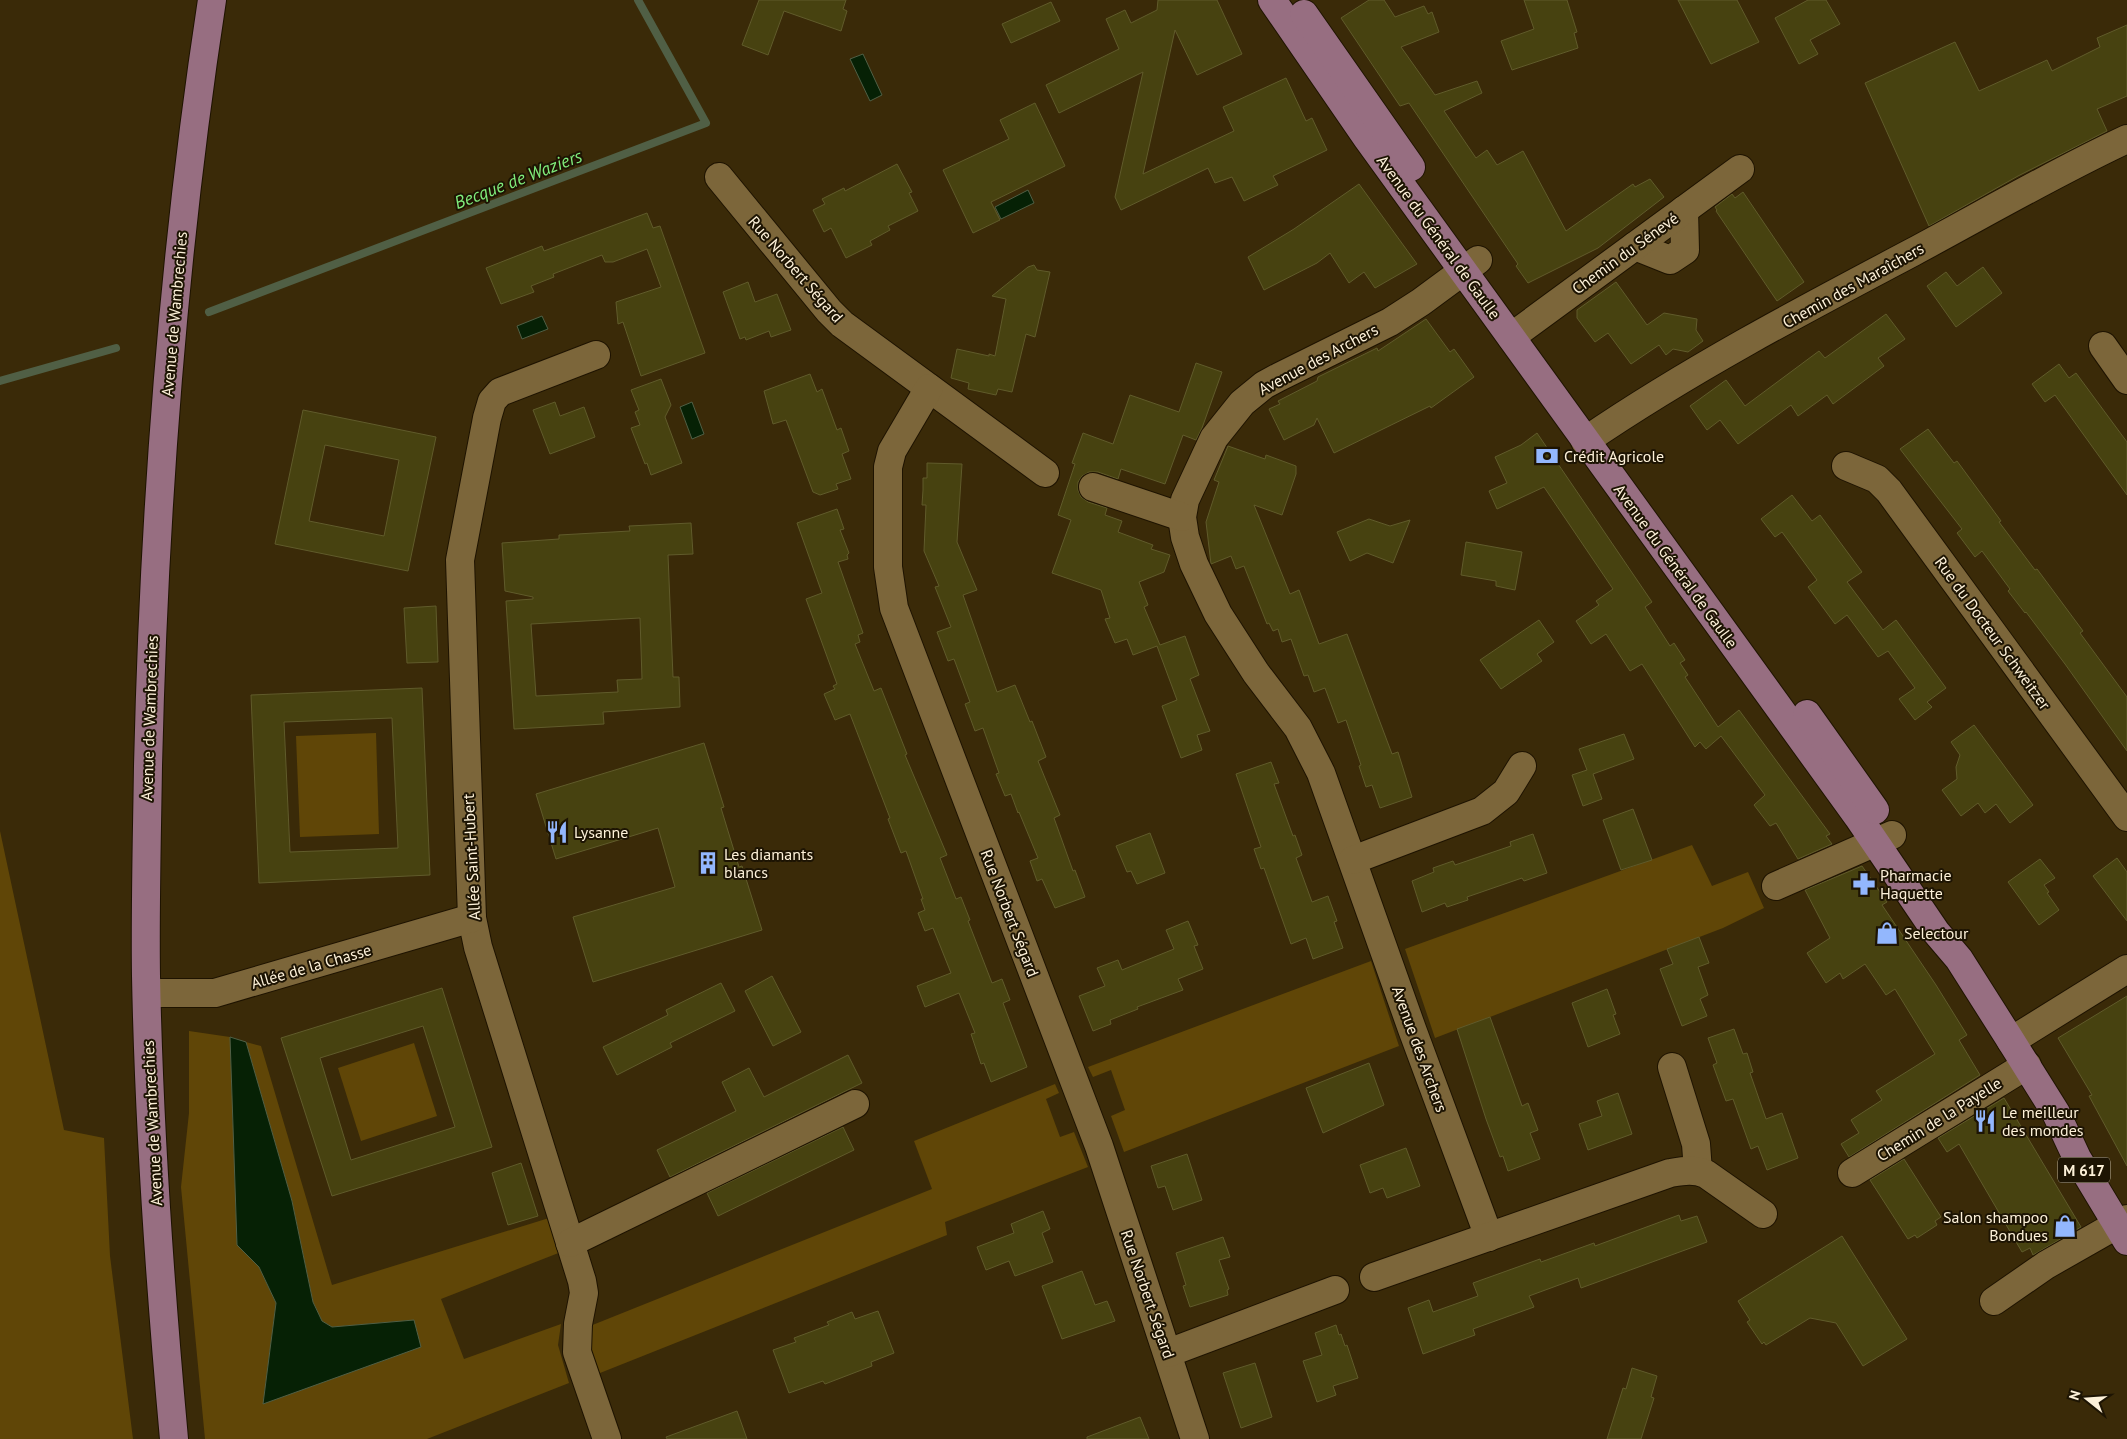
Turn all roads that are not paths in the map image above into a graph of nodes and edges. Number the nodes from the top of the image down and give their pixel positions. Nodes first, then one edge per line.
1 (212, 0) edge
2 (1272, 0) edge
3 (1295, 0) edge
4 (2127, 139) edge
5 (1740, 169) dead end
6 (719, 177) dead end
7 (1471, 266) junction
8 (1518, 332) junction
9 (2103, 346) dead end
10 (596, 355) dead end
11 (2127, 380) edge
12 (929, 388) junction
13 (1593, 436) junction
14 (1846, 466) dead end
15 (1045, 473) dead end
16 (1093, 487) dead end
17 (1182, 517) junction
18 (1522, 766) dead end
19 (2127, 817) edge
20 (1883, 838) junction
21 (1353, 860) junction
22 (1776, 886) dead end
23 (472, 918) junction
24 (2127, 969) edge
25 (147, 993) junction
26 (2012, 1040) junction
27 (2027, 1065) junction
28 (1672, 1067) dead end
29 (855, 1104) dead end
30 (1698, 1171) junction
31 (1852, 1173) dead end
32 (1763, 1214) dead end
33 (2125, 1222) edge
34 (1489, 1237) junction
35 (570, 1243) junction
36 (1374, 1277) dead end
37 (1335, 1290) dead end
38 (1994, 1301) dead end
39 (1168, 1353) junction
40 (174, 1439) edge
41 (607, 1439) edge
42 (1195, 1439) edge

1 - 25 main road, Avenue de Wambrechies
2 - 7 main road, Avenue du Général de Gaulle / M 617
3 - 7 main road, Avenue du Général de Gaulle / M 617
4 - 13 street, Chemin des Maraîchers
5 - 8 street, Chemin du Sénevé
6 - 12 street, Rue Norbert Ségard
7 - 8 main road, Avenue du Général de Gaulle / M 617
7 - 17 street, Avenue des Archers
8 - 13 main road, Avenue du Général de Gaulle / M 617
9 - 11 street
10 - 23 street, Allée Saint-Hubert
12 - 15 street, Rue Norbert Ségard
12 - 39 street, Rue Norbert Ségard
13 - 20 main road, Avenue du Général de Gaulle / M 617
14 - 19 street, Rue du Docteur Schweitzer
16 - 17 street
17 - 21 street, Avenue des Archers
18 - 21 street
20 - 22 street
20 - 26 main road, Avenue du Général de Gaulle / M 617
21 - 34 street, Avenue des Archers
23 - 25 street, Allée de la Chasse
23 - 35 street, Allée Saint-Hubert
24 - 26 street
25 - 40 main road, Avenue de Wambrechies
26 - 27 main road, Avenue du Général de Gaulle / M 617
27 - 31 street, Chemin de la Payelle
27 - 33 main road, Avenue du Général de Gaulle / M 617
28 - 30 street
29 - 35 street
30 - 32 street
30 - 34 street
33 - 38 street
34 - 36 street
35 - 41 street, Allée Saint-Hubert
37 - 39 street
39 - 42 street, Rue Norbert Ségard

